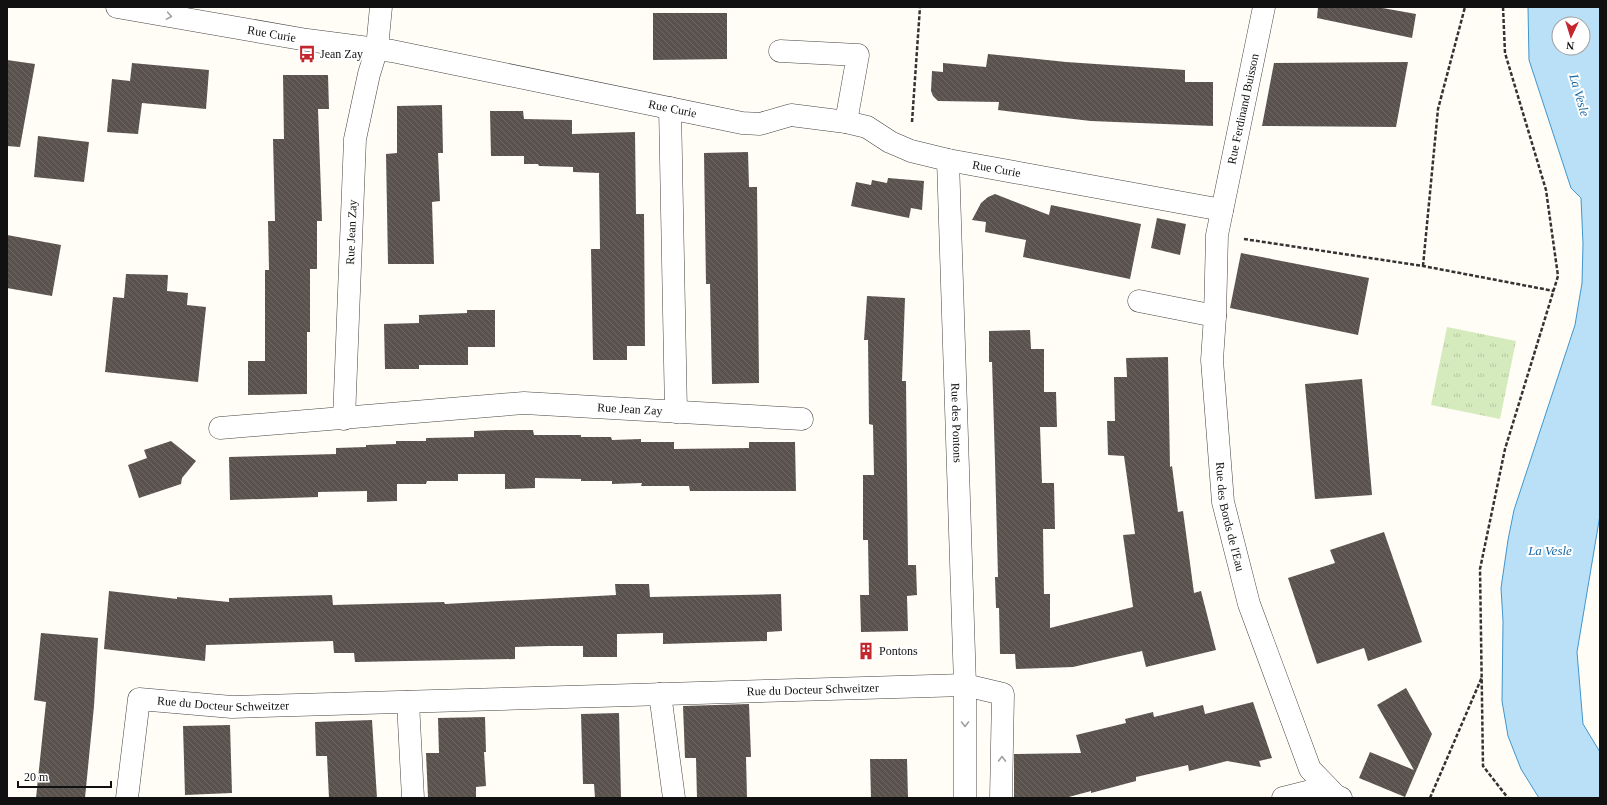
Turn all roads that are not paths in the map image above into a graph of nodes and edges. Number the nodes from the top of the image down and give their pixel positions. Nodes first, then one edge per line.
1 (117, 7) edge
2 (381, 7) edge
3 (1264, 7) edge
4 (377, 48) junction
5 (780, 51) dead end
6 (670, 108) junction
7 (846, 122) junction
8 (948, 160) junction
9 (1222, 210) junction
10 (1139, 301) dead end
11 (1215, 316) junction
12 (676, 412) junction
13 (344, 419) junction
14 (802, 419) dead end
15 (220, 428) dead end
16 (965, 685) junction
17 (660, 694) junction
18 (408, 702) junction
19 (1334, 792) edge
20 (127, 798) edge
21 (413, 798) edge
22 (674, 798) edge
23 (965, 798) edge
24 (1001, 798) edge
25 (1283, 798) edge

1 -> 4 street, Rue Curie
2 - 4 street, Rue Jean Zay
3 - 9 street, Rue Ferdinand Buisson
4 - 6 street, Rue Curie
4 - 13 street, Rue Jean Zay
5 - 7 street
6 - 7 street, Rue Curie
6 - 12 street, Rue Jean Zay
7 - 8 street, Rue Curie
8 - 9 street, Rue Curie
8 - 16 street, Rue des Pontons
9 - 11 street, Rue des Bords de l'Eau
10 - 11 street
11 - 19 street, Rue des Bords de l'Eau
12 - 13 street, Rue Jean Zay
12 - 14 street, Rue Jean Zay
13 - 15 street, Rue Jean Zay
16 - 17 street, Rue du Docteur Schweitzer
16 -> 23 street, Rue des Pontons
24 -> 16 street
17 - 18 street, Rue du Docteur Schweitzer
17 - 22 street
18 - 20 street, Rue du Docteur Schweitzer
18 - 21 street
19 - 25 street

